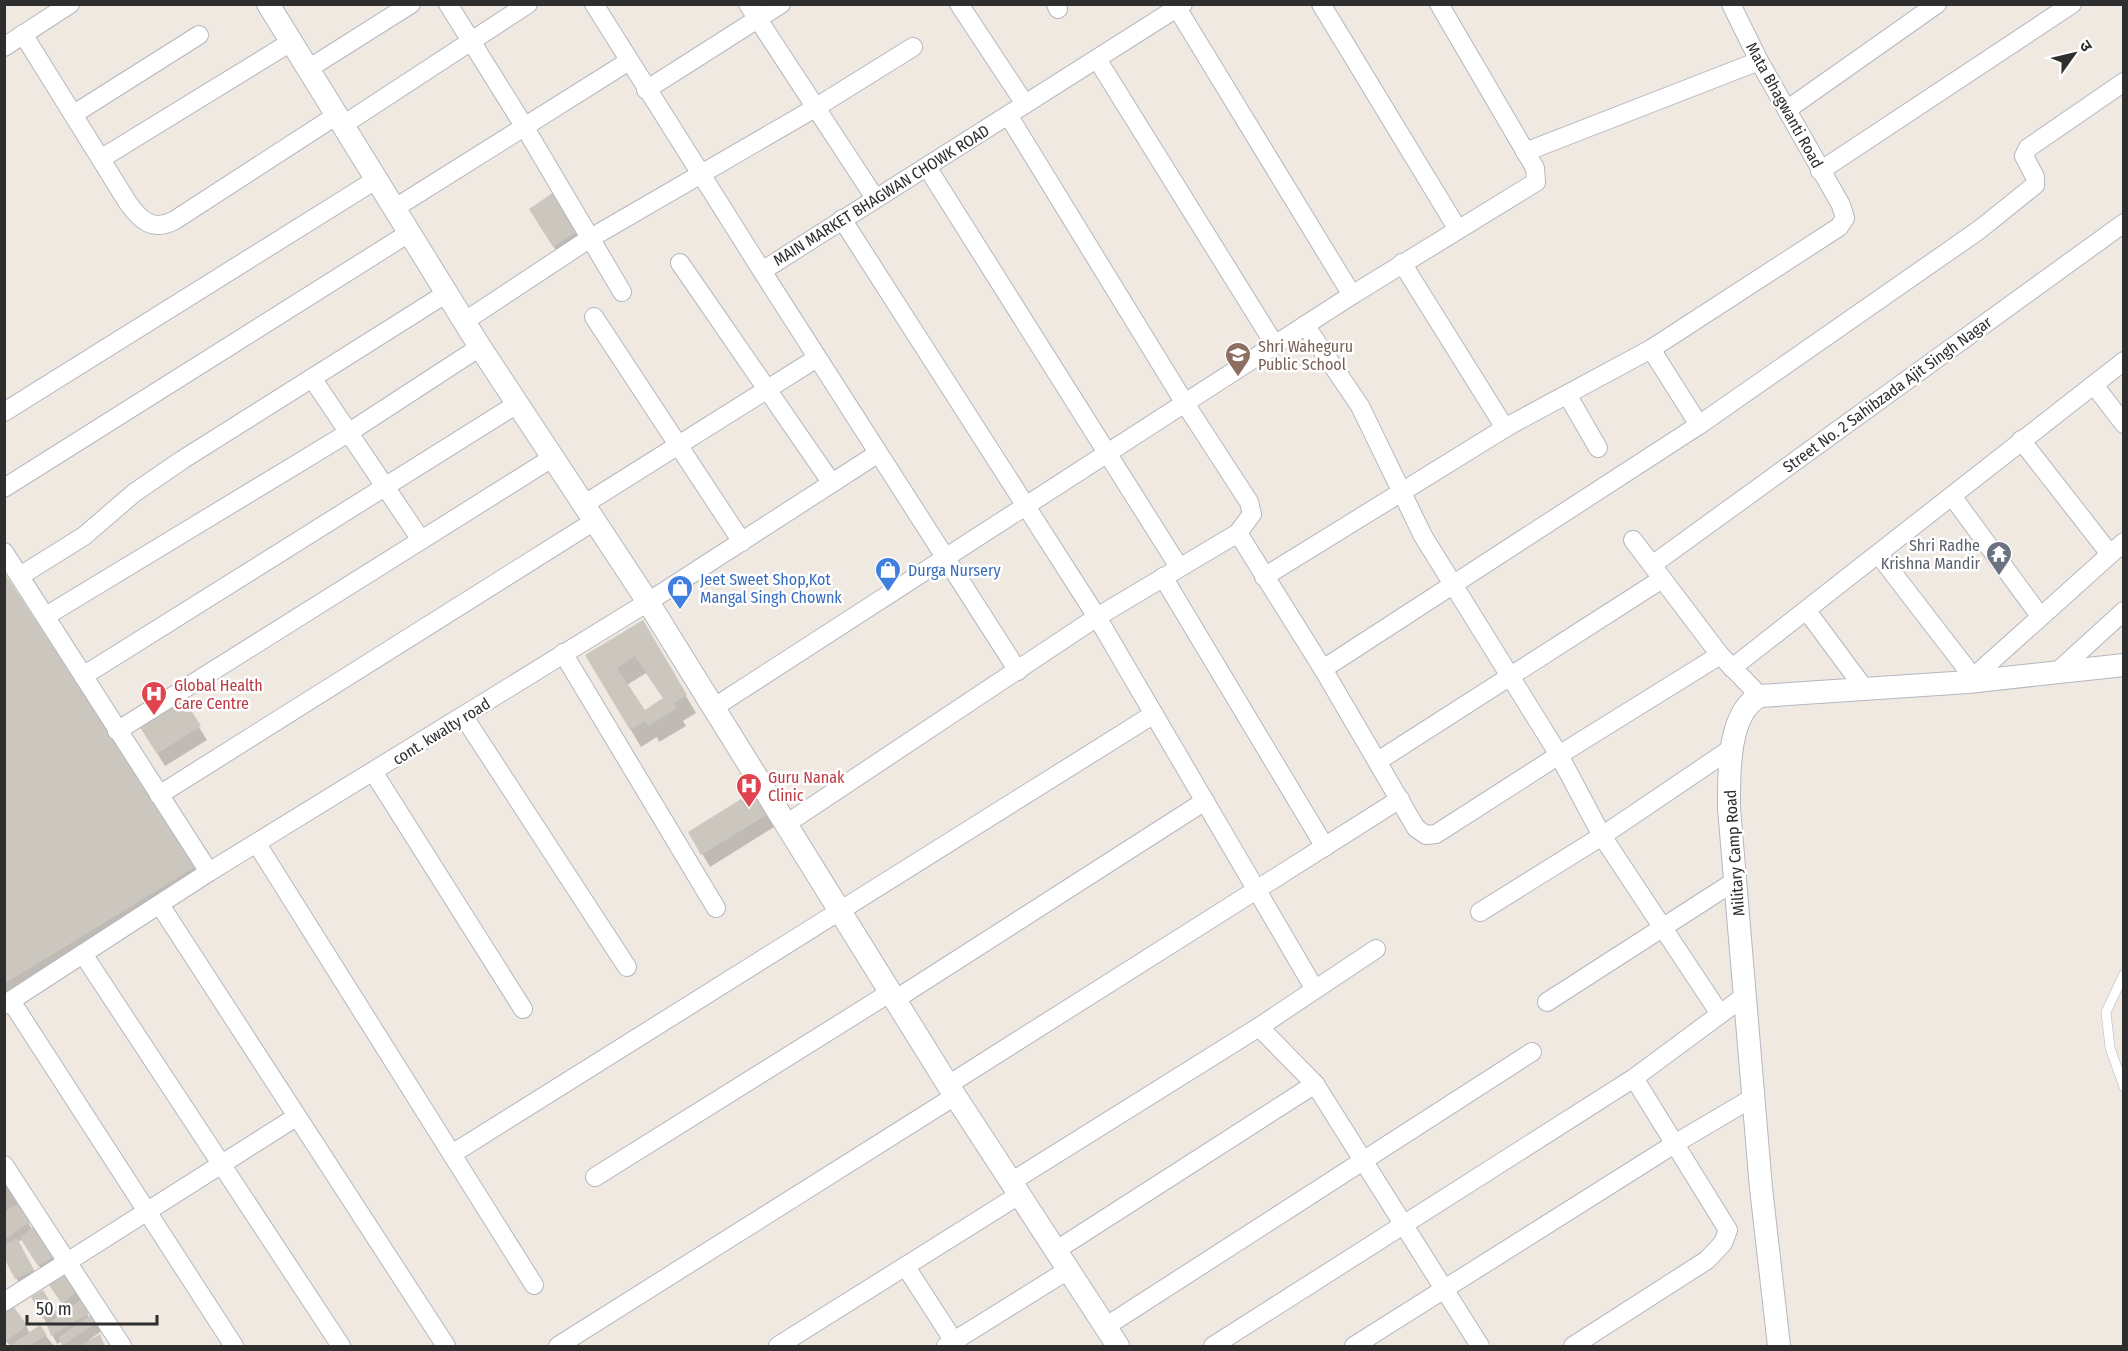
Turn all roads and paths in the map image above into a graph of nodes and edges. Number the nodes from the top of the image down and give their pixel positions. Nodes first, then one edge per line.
1 (70, 4) edge
2 (411, 4) edge
3 (447, 4) edge
4 (528, 4) edge
5 (594, 4) edge
6 (748, 4) edge
7 (782, 4) edge
8 (959, 4) edge
9 (1321, 4) edge
10 (1439, 4) edge
11 (1731, 4) edge
12 (1937, 4) edge
13 (2072, 4) edge
14 (1180, 6) edge
15 (274, 7) edge
16 (758, 20) junction
17 (23, 34) junction
18 (199, 35) dead end
19 (291, 42) junction
20 (471, 42) junction
21 (4, 47) edge
22 (913, 47) dead end
23 (1097, 59) junction
24 (1759, 60) junction
25 (629, 61) junction
26 (308, 69) junction
27 (646, 90) junction
28 (2120, 91) edge
29 (1025, 104) junction
30 (815, 108) junction
31 (1788, 110) junction
32 (74, 114) junction
33 (1008, 115) junction
34 (340, 120) junction
35 (524, 126) junction
36 (1525, 152) junction
37 (102, 158) junction
38 (927, 167) junction
39 (1820, 171) junction
40 (699, 176) junction
41 (377, 179) junction
42 (875, 198) junction
43 (395, 208) junction
44 (842, 219) junction
45 (2124, 223) edge
46 (1457, 228) junction
47 (409, 233) junction
48 (589, 239) junction
49 (681, 263) dead end
50 (1402, 263) junction
51 (762, 271) junction
52 (622, 292) dead end
53 (447, 293) junction
54 (1352, 295) junction
55 (594, 317) dead end
56 (465, 321) junction
57 (1305, 325) junction
58 (1275, 345) junction
59 (480, 347) junction
60 (1651, 349) junction
61 (817, 358) junction
62 (2124, 361) edge
63 (312, 378) junction
64 (2094, 385) junction
65 (767, 389) junction
66 (1568, 396) junction
67 (517, 404) junction
68 (1186, 405) junction
69 (4, 412) edge
70 (2124, 424) edge
71 (1699, 425) junction
72 (1505, 428) junction
73 (348, 433) junction
74 (2021, 440) junction
75 (681, 446) junction
76 (1598, 448) dead end
77 (877, 454) junction
78 (1109, 454) junction
79 (552, 458) junction
80 (831, 482) junction
81 (384, 487) junction
82 (4, 488) edge
83 (1401, 495) junction
84 (1952, 496) junction
85 (1024, 505) junction
86 (588, 514) junction
87 (1238, 533) junction
88 (421, 540) junction
89 (1633, 540) dead end
90 (742, 542) junction
91 (2117, 548) edge
92 (4, 552) edge
93 (1878, 555) junction
94 (943, 558) junction
95 (1179, 567) junction
96 (1657, 572) junction
97 (20, 576) junction
98 (1163, 577) junction
99 (1264, 577) junction
100 (1454, 585) junction
101 (648, 602) junction
102 (1807, 611) junction
103 (2124, 611) edge
104 (46, 616) junction
105 (2040, 616) junction
106 (1097, 617) junction
107 (563, 653) junction
108 (1726, 661) junction
109 (2124, 665) edge
110 (1323, 669) junction
111 (1018, 671) junction
112 (2056, 673) junction
113 (83, 676) junction
114 (1509, 678) junction
115 (1971, 680) junction
116 (1864, 688) junction
117 (1760, 696) junction
118 (713, 708) junction
119 (1154, 714) junction
120 (464, 717) junction
121 (117, 731) junction
122 (1732, 748) junction
123 (1558, 755) junction
124 (1378, 761) junction
125 (374, 773) junction
126 (159, 795) junction
127 (1400, 800) junction
128 (1205, 801) junction
129 (786, 824) junction
130 (1602, 836) junction
131 (257, 844) junction
132 (1324, 847) junction
133 (209, 872) junction
134 (1735, 881) junction
135 (1256, 890) junction
136 (160, 905) junction
137 (716, 908) dead end
138 (840, 910) junction
139 (1480, 912) dead end
140 (1661, 928) junction
141 (1376, 949) dead end
142 (83, 954) junction
143 (627, 967) dead end
144 (2124, 974) edge
145 (1314, 988) junction
146 (893, 995) junction
147 (1738, 1001) dead end
148 (1547, 1002) dead end
149 (8, 1003) edge
150 (523, 1009) dead end
151 (1720, 1014) junction
152 (1259, 1027) junction
153 (1532, 1052) dead end
154 (1634, 1078) junction
155 (1315, 1084) junction
156 (2124, 1087) edge
157 (952, 1090) junction
158 (1754, 1097) junction
159 (296, 1117) junction
160 (1676, 1143) junction
161 (452, 1154) junction
162 (1364, 1162) junction
163 (219, 1164) junction
164 (4, 1165) edge
165 (595, 1177) dead end
166 (1015, 1189) junction
167 (146, 1211) junction
168 (1403, 1226) junction
169 (66, 1261) junction
170 (1061, 1261) junction
171 (906, 1266) junction
172 (534, 1285) dead end
173 (1444, 1290) junction
174 (4, 1302) edge
175 (1109, 1340) edge
176 (952, 1345) edge
177 (122, 1347) edge
178 (234, 1347) edge
179 (340, 1347) edge
180 (446, 1347) edge
181 (558, 1347) edge
182 (778, 1347) edge
183 (1213, 1347) edge
184 (1354, 1347) edge
185 (1480, 1347) edge
186 (1573, 1347) edge
187 (1779, 1347) edge

1 - 17 street
2 - 26 street
3 - 20 street
4 - 20 street
5 - 25 street
6 - 16 street
7 - 16 street
8 - 29 street
9 - 46 street
10 - 36 street
11 - 24 street, Mata Bhagwanti Road
12 - 31 street
13 - 39 street
14 - 23 street, MAIN MARKET BHAGWAN CHOWK ROAD
14 - 54 street
15 - 19 street
16 - 27 street
16 - 30 street
17 - 21 street
17 - 32 street
18 - 32 street
19 - 26 street
19 - 37 street
20 - 34 street
20 - 35 street
22 - 30 street
23 - 29 street, MAIN MARKET BHAGWAN CHOWK ROAD
23 - 58 street
24 - 31 street, Mata Bhagwanti Road
24 - 36 street
25 - 27 street
25 - 35 street
26 - 34 street
27 - 40 street
28 - 71 street
29 - 33 street, MAIN MARKET BHAGWAN CHOWK ROAD
30 - 40 street
30 - 42 street
31 - 39 street, Mata Bhagwanti Road
32 - 37 street
33 - 38 street, MAIN MARKET BHAGWAN CHOWK ROAD
33 - 68 street
34 - 37 street
34 - 41 street
35 - 43 street
35 - 48 street
36 - 46 street
38 - 42 street, MAIN MARKET BHAGWAN CHOWK ROAD
38 - 78 street
39 - 60 street, Mata Bhagwanti Road
40 - 48 street
40 - 51 street
41 - 43 street
41 - 69 street
42 - 44 street, MAIN MARKET BHAGWAN CHOWK ROAD
43 - 47 street
44 - 51 street, MAIN MARKET BHAGWAN CHOWK ROAD
44 - 85 street
45 - 96 street, Street No. 2 Sahibzada Ajit Singh Nagar
46 - 50 street
47 - 53 street
47 - 82 street
48 - 52 street
48 - 56 street
49 - 65 street
50 - 54 street
50 - 72 street
51 - 61 street, MAIN MARKET BHAGWAN CHOWK ROAD
53 - 56 street
53 - 63 street
54 - 57 street
55 - 75 street
56 - 59 street
57 - 58 street
57 - 83 street
58 - 68 street
59 - 67 street
59 - 73 street
60 - 66 street
60 - 71 street
61 - 65 street
61 - 77 street, MAIN MARKET BHAGWAN CHOWK ROAD
62 - 64 street
63 - 73 street
63 - 97 street
64 - 70 street
64 - 74 street
65 - 75 street
65 - 80 street
66 - 72 street
66 - 76 street
67 - 79 street
67 - 81 street
68 - 78 street
68 - 87 street
71 - 100 street
72 - 83 street
73 - 81 street
73 - 104 street
74 - 84 street
74 - 91 street
75 - 86 street
75 - 90 street
77 - 80 street, cont. kwalty road
77 - 94 street, MAIN MARKET BHAGWAN CHOWK ROAD
78 - 85 street
78 - 95 street
79 - 86 street
79 - 88 street
80 - 90 street, cont. kwalty road
81 - 88 street
81 - 113 street
83 - 99 street
83 - 100 street
84 - 93 street
84 - 105 street
85 - 94 street
85 - 106 street
86 - 101 street
86 - 126 street
87 - 95 street
87 - 99 street
88 - 121 street
89 - 96 street
90 - 101 street, cont. kwalty road
91 - 105 street
92 - 97 street
93 - 102 street
93 - 115 street
94 - 111 street, MAIN MARKET BHAGWAN CHOWK ROAD
94 - 118 street
95 - 98 street
96 - 108 street
96 - 114 street, Street No. 2 Sahibzada Ajit Singh Nagar
97 - 104 street
98 - 106 street
98 - 132 street
99 - 110 street
100 - 110 street
100 - 114 street
101 - 107 street, cont. kwalty road
101 - 118 street
102 - 108 street
102 - 116 street
103 - 112 street
104 - 113 street
105 - 115 street
106 - 111 street
106 - 119 street
107 - 120 street, cont. kwalty road
107 - 137 street
108 - 117 street
108 - 123 street
109 - 112 street
110 - 124 street
111 - 129 street
112 - 115 street
113 - 121 street
114 - 123 street
114 - 124 street, Street No. 2 Sahibzada Ajit Singh Nagar
115 - 116 street
116 - 117 street
117 - 122 street, Military Camp Road
118 - 129 street
119 - 128 street
119 - 138 street
120 - 125 street, cont. kwalty road
120 - 143 street
121 - 126 street
122 - 130 street
122 - 134 street, Military Camp Road
123 - 127 street
123 - 130 street
124 - 127 street
125 - 131 street, cont. kwalty road
125 - 150 street
126 - 133 street
127 - 132 street
128 - 135 street
128 - 146 street
129 - 138 street
130 - 139 street
130 - 140 street
131 - 133 street, cont. kwalty road
131 - 161 street
132 - 135 street
133 - 136 street, cont. kwalty road
134 - 140 street
134 - 158 street, Military Camp Road
135 - 145 street
135 - 157 street
136 - 142 street, cont. kwalty road
136 - 159 street
138 - 146 street
138 - 161 street
140 - 148 street
140 - 151 street
141 - 145 street
142 - 149 street, cont. kwalty road
142 - 163 street
144 - 156 lane
145 - 152 street
146 - 157 street
146 - 165 street
147 - 151 street
149 - 167 street
151 - 154 street
152 - 155 street
152 - 166 street
153 - 162 street
154 - 160 street
154 - 168 street
155 - 162 street
155 - 170 street
157 - 166 street
157 - 181 street
158 - 160 street
158 - 187 street, Military Camp Road
159 - 163 street
159 - 180 street
160 - 173 street
160 - 186 street
161 - 172 street
162 - 168 street
162 - 175 street
163 - 167 street
163 - 179 street
164 - 169 street
166 - 170 street
166 - 171 street
167 - 169 street
167 - 178 street
168 - 173 street
168 - 183 street
169 - 174 street
169 - 177 street
170 - 175 street
170 - 176 street
171 - 176 street
171 - 182 street
173 - 184 street
173 - 185 street

